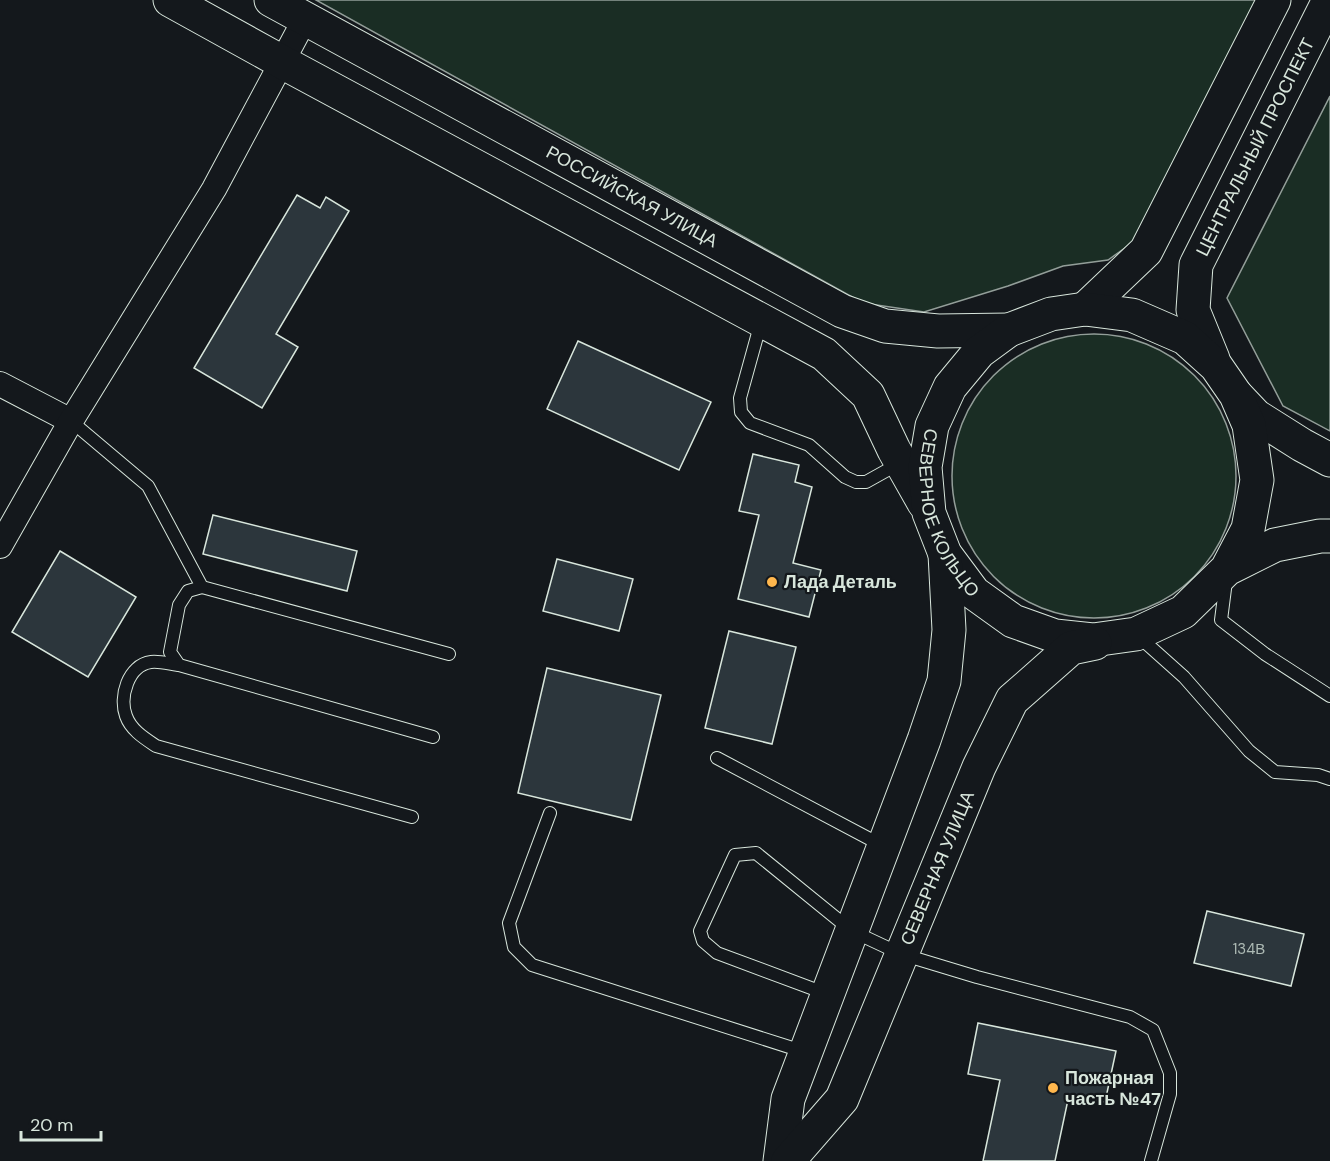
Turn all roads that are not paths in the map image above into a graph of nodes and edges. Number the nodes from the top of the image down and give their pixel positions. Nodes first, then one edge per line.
1 (170, 0) edge
2 (272, 0) edge
3 (1274, 0) edge
4 (1329, 0) edge
5 (305, 19) junction
6 (282, 62) junction
7 (1085, 309) junction
8 (761, 321) junction
9 (1009, 330) junction
10 (1216, 366) junction
11 (0, 384) edge
12 (1236, 395) junction
13 (71, 421) junction
14 (1330, 460) edge
15 (902, 463) junction
16 (929, 513) junction
17 (1330, 536) edge
18 (0, 546) edge
19 (945, 554) junction
20 (1227, 569) junction
21 (202, 587) junction
22 (1136, 634) junction
23 (448, 654) dead end
24 (179, 665) junction
25 (1330, 696) edge
26 (434, 737) dead end
27 (717, 758) dead end
28 (1330, 779) edge
29 (550, 813) dead end
30 (412, 817) dead end
31 (884, 846) junction
32 (852, 931) junction
33 (901, 954) junction
34 (828, 994) junction
35 (806, 1052) junction
36 (780, 1161) edge
37 (789, 1161) edge
38 (1151, 1161) edge

1 - 6 street
2 - 5 street, РОССИЙСКАЯ УЛИЦА
3 - 7 street
4 - 10 street, ЦЕНТРАЛЬНЫЙ ПРОСПЕКТ
5 - 6 street
5 - 9 street, РОССИЙСКАЯ УЛИЦА
6 - 8 street
6 - 13 street
7 - 9 street, СЕВЕРНОЕ КОЛЬЦО
7 - 10 street, СЕВЕРНОЕ КОЛЬЦО
8 - 15 street
8 - 15 lane
9 - 16 street, СЕВЕРНОЕ КОЛЬЦО
10 - 12 street, СЕВЕРНОЕ КОЛЬЦО
11 - 13 street
12 - 14 street
12 - 20 street, СЕВЕРНОЕ КОЛЬЦО
13 - 18 street
13 - 21 lane
15 - 16 street
16 - 19 street, СЕВЕРНОЕ КОЛЬЦО
17 - 20 street
19 - 22 street, СЕВЕРНОЕ КОЛЬЦО
19 - 31 street
20 - 22 street, СЕВЕРНОЕ КОЛЬЦО
20 - 25 lane
21 - 23 lane
21 - 24 lane
22 - 28 lane
22 - 33 street, СЕВЕРНАЯ УЛИЦА
24 - 26 lane
24 - 30 lane
27 - 31 lane
29 - 35 lane
31 - 32 street
32 - 33 lane
32 - 34 street
32 - 34 lane
33 - 37 street, СЕВЕРНАЯ УЛИЦА
33 - 38 lane
34 - 35 street
35 - 36 street

